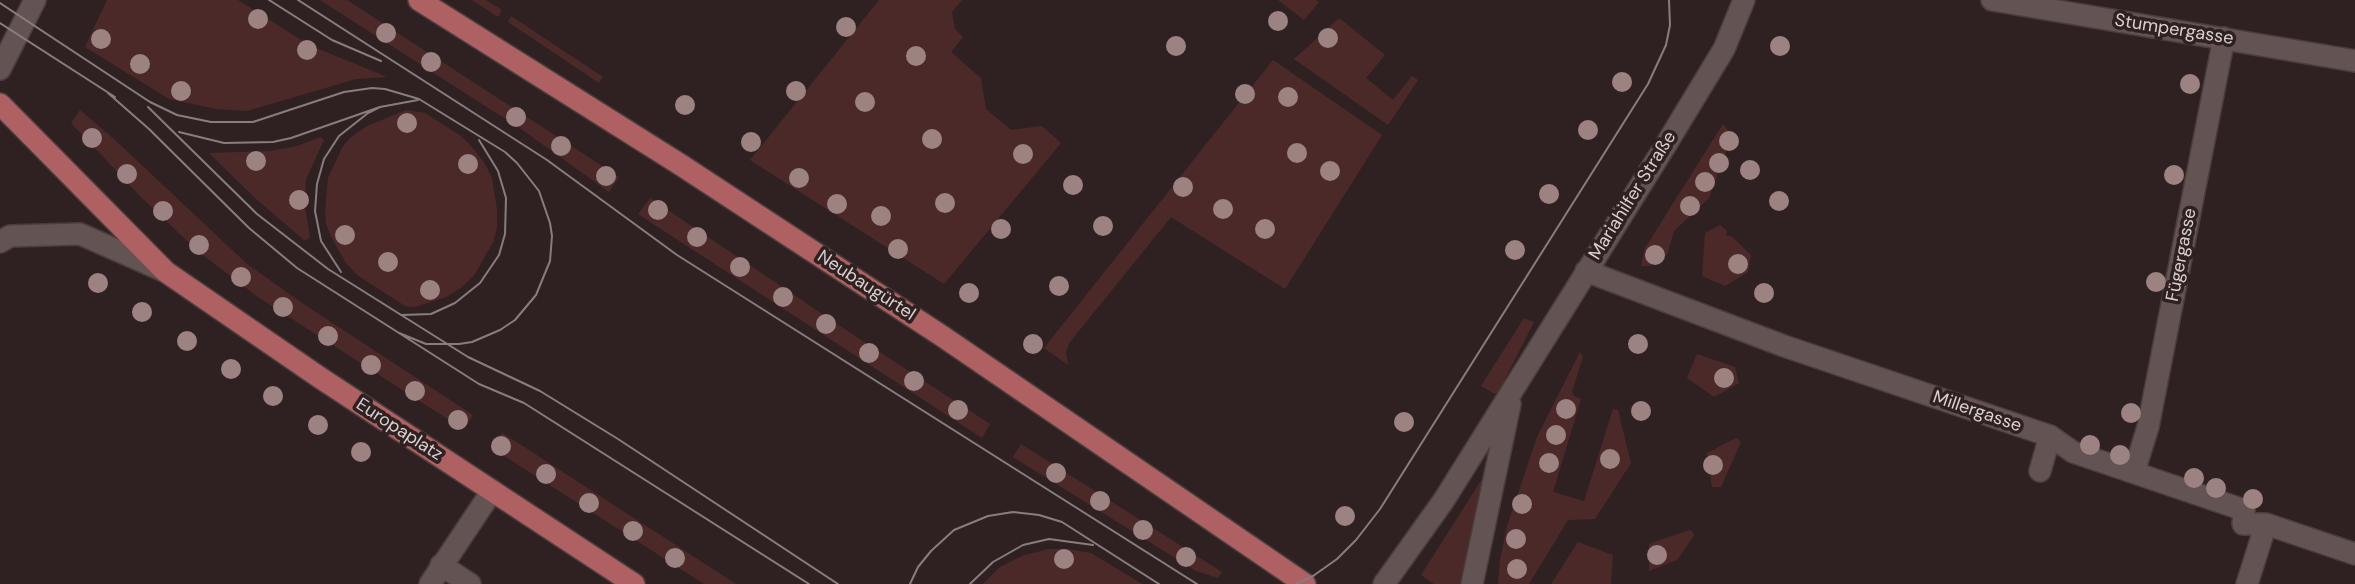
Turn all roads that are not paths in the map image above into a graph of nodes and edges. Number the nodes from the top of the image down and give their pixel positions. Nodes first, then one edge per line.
1 (35, 0) edge
2 (419, 0) edge
3 (1744, 0) edge
4 (1992, 0) edge
5 (2224, 37) junction
6 (2355, 61) edge
7 (0, 69) edge
8 (0, 104) edge
9 (0, 242) edge
10 (1586, 271) junction
11 (166, 272) junction
12 (1513, 388) junction
13 (2050, 436) junction
14 (2040, 471) dead end
15 (2134, 472) junction
16 (492, 491) junction
17 (2266, 524) junction
18 (2355, 554) edge
19 (442, 565) junction
20 (430, 584) edge
21 (470, 584) edge
22 (634, 584) edge
23 (1305, 584) edge
24 (1384, 584) edge
25 (1472, 584) edge
26 (2247, 584) edge

1 - 7 street
2 - 23 main road, Neubaugürtel
3 - 10 street, Mariahilfer Straße
4 - 5 street, Stumpergasse
5 - 6 street, Stumpergasse
5 - 15 street, Fügergasse
8 - 11 main road, Europaplatz
9 - 11 street, Europaplatz
10 - 12 street, Mariahilfer Straße
10 - 13 street, Millergasse
11 - 16 main road, Europaplatz
12 - 24 street, Mariahilfer Straße
12 - 25 street, Mariahilfer Straße
13 - 14 street
13 - 15 street, Millergasse
15 - 17 street, Millergasse
16 - 19 street
16 - 22 main road, Europaplatz
17 - 18 street, Millergasse
17 - 26 street
19 - 20 street
19 - 21 street

